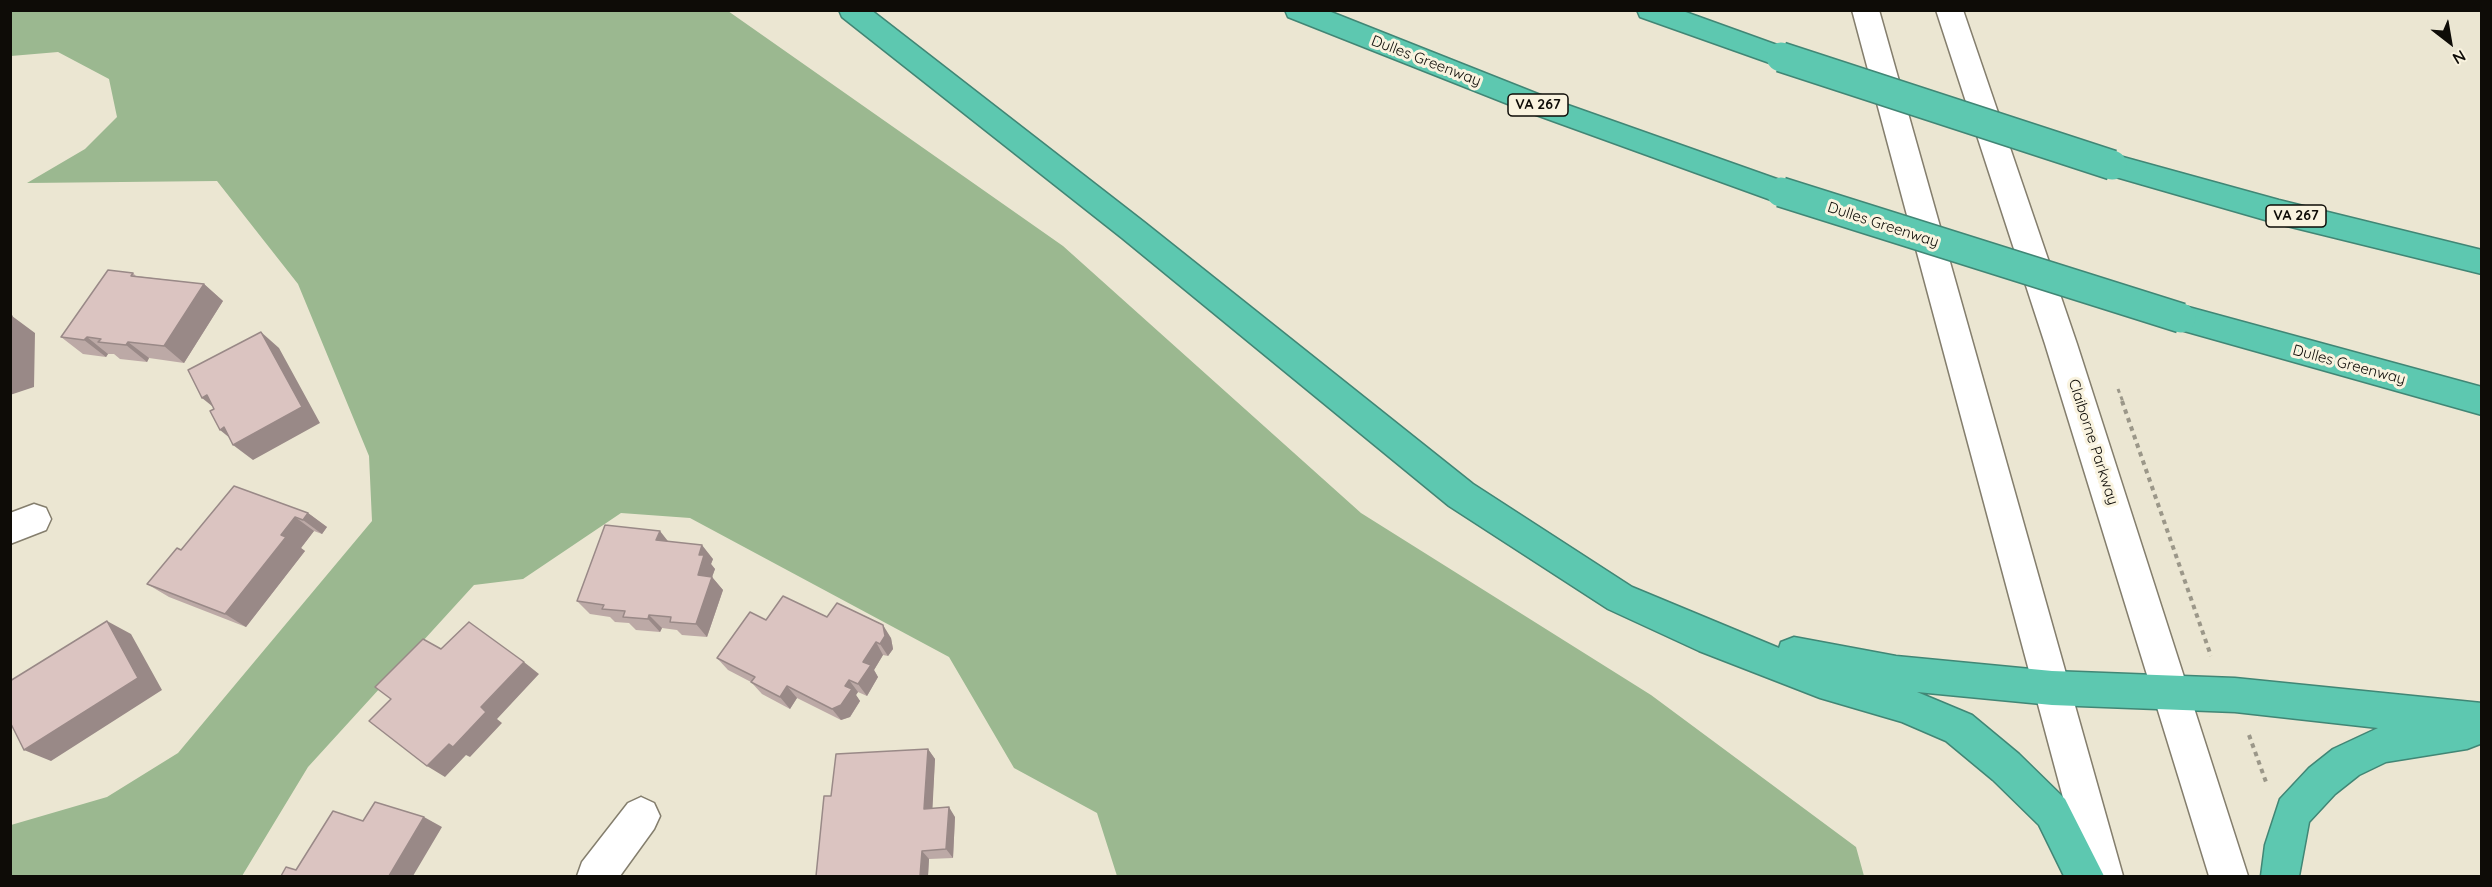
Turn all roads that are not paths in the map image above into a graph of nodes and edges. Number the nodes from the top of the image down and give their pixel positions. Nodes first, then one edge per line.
1 (852, 10) edge
2 (1298, 10) edge
3 (1650, 10) edge
4 (1865, 10) edge
5 (1949, 10) edge
6 (2481, 262) edge
7 (2481, 401) edge
8 (1712, 639) junction
9 (2052, 688) junction
10 (2172, 691) junction
11 (2481, 721) edge
12 (2481, 729) edge
13 (641, 816) dead end
14 (596, 876) edge
15 (2084, 876) edge
16 (2104, 876) edge
17 (2229, 876) edge
18 (2280, 876) edge

1 - 8 highway
2 - 7 highway, Dulles Greenway / VA 267, bridge
3 - 6 highway, VA 267, bridge
4 - 9 main road
5 - 10 main road, Claiborne Parkway
8 - 9 highway
8 - 15 highway
9 - 10 highway
9 - 16 main road
10 - 11 highway
10 - 17 main road, Claiborne Parkway
12 - 18 highway
13 - 14 main road

